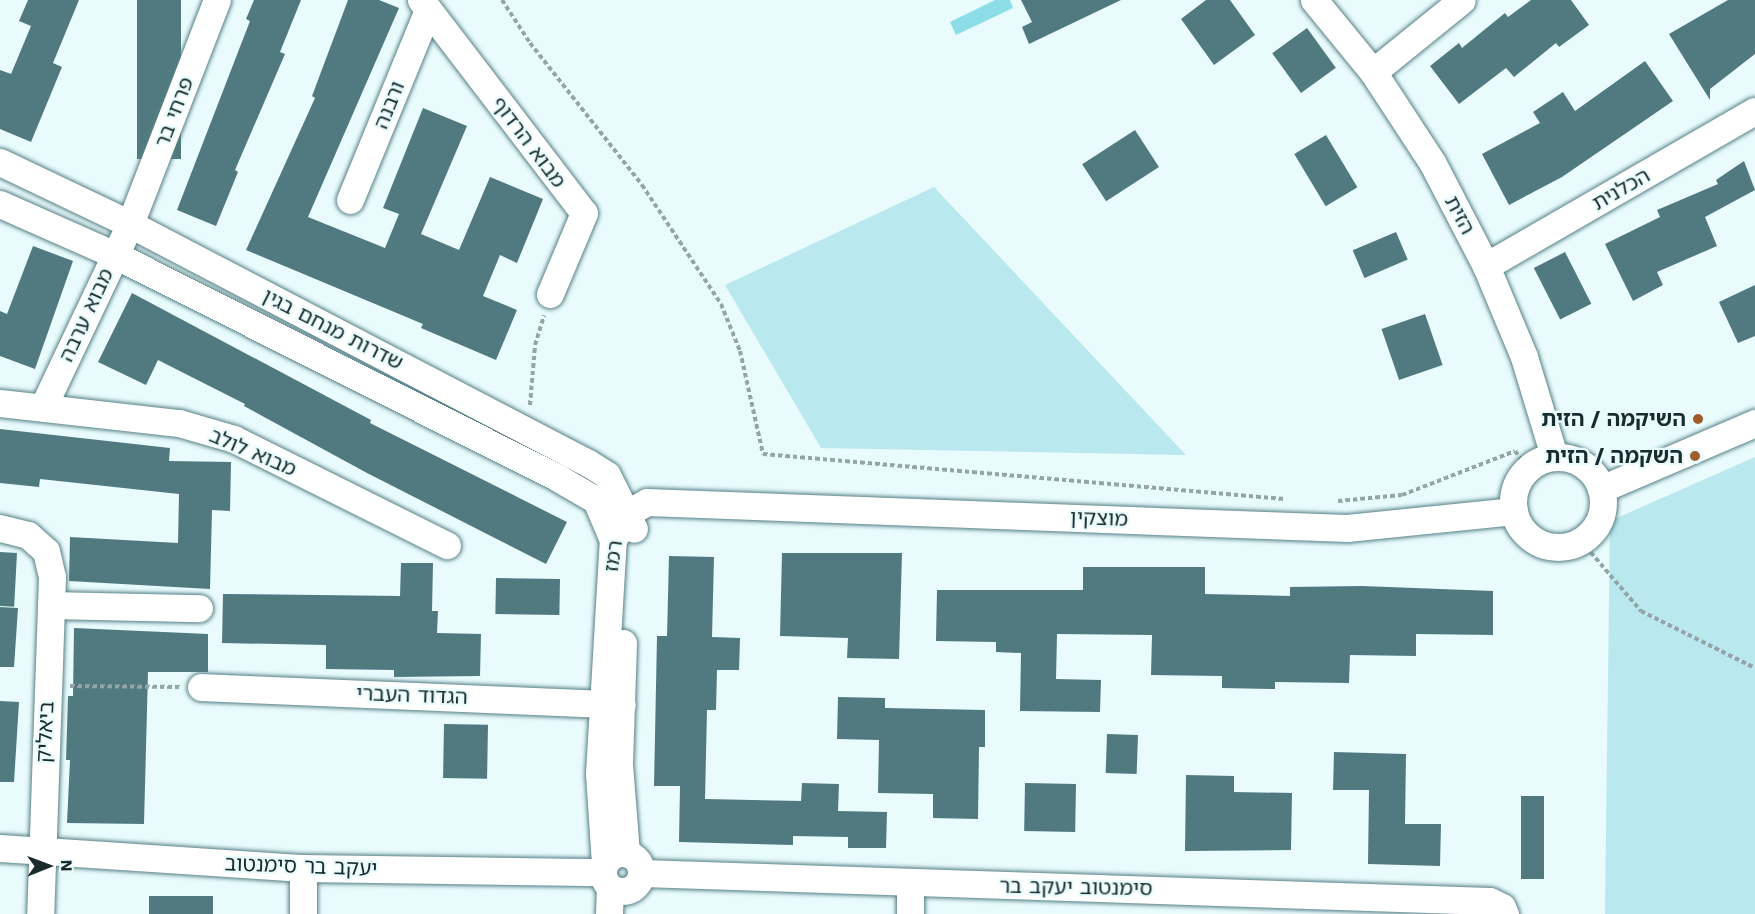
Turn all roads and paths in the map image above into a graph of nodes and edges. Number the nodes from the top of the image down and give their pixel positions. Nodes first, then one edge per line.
1 (217, 0) edge
2 (502, 0) edge
3 (1314, 0) edge
4 (1462, 0) edge
5 (425, 5) edge
6 (1373, 72) junction
7 (1755, 111) edge
8 (0, 162) edge
9 (350, 200) dead end
10 (0, 204) edge
11 (130, 224) junction
12 (115, 255) junction
13 (1486, 266) junction
14 (550, 294) joint
15 (0, 403) edge
16 (43, 406) junction
17 (1755, 423) edge
18 (522, 428) junction
19 (1554, 456) junction
20 (1528, 469) junction
21 (1601, 489) junction
22 (1289, 499) dead end
23 (683, 500) joint
24 (1335, 501) dead end
25 (1514, 511) junction
26 (0, 528) edge
27 (625, 528) junction
28 (1581, 541) junction
29 (447, 546) dead end
30 (51, 605) junction
31 (199, 608) dead end
32 (1755, 668) edge
33 (47, 686) junction
34 (201, 687) joint
35 (612, 704) junction
36 (0, 848) edge
37 (40, 851) junction
38 (303, 868) junction
39 (616, 877) edge
40 (910, 884) junction
41 (1183, 902) edge
42 (40, 914) edge
43 (303, 914) edge
44 (910, 914) edge
45 (1505, 914) edge

1 - 11 street, פרחי בר
2 - 22 path
3 - 6 street, הזית
4 - 6 street
5 - 9 street, ורבנה
5 - 14 street, מבוא הרדוף
6 - 13 street, הזית
7 - 13 street, הכלנית
8 - 11 street, שדרות מנחם בגין
10 - 12 street, שדרות מנחם בגין
11 - 12 street, מבוא ערבה
11 - 18 street, שדרות מנחם בגין
12 - 16 street, מבוא ערבה
12 - 27 street, שדרות מנחם בגין
13 - 19 street, הזית
14 - 18 path
15 - 16 street, מבוא לולב
16 - 29 street, מבוא לולב
17 - 21 street
18 - 27 street, שדרות מנחם בגין
19 - 20 street
19 - 21 street
20 - 24 path
20 - 25 street
21 - 28 street
23 - 25 street, מוצקין
23 - 27 street, רמז
25 - 28 street
26 - 30 street, ביאליק
27 - 35 street, רמז
28 - 32 path
30 - 31 street
30 - 33 street, ביאליק
33 - 34 path
33 - 37 street, ביאליק
34 - 35 street, הגדוד העברי
35 - 39 street, רמז
36 - 37 street, יעקב בר סימנטוב
37 - 38 street, יעקב בר סימנטוב
37 - 42 street, ביאליק
38 - 39 street, יעקב בר סימנטוב
38 - 43 street
39 - 40 street, סימנטוב יעקב בר
40 - 41 street, סימנטוב יעקב בר
40 - 44 street
41 - 45 street, סימנטוב יעקב בר

